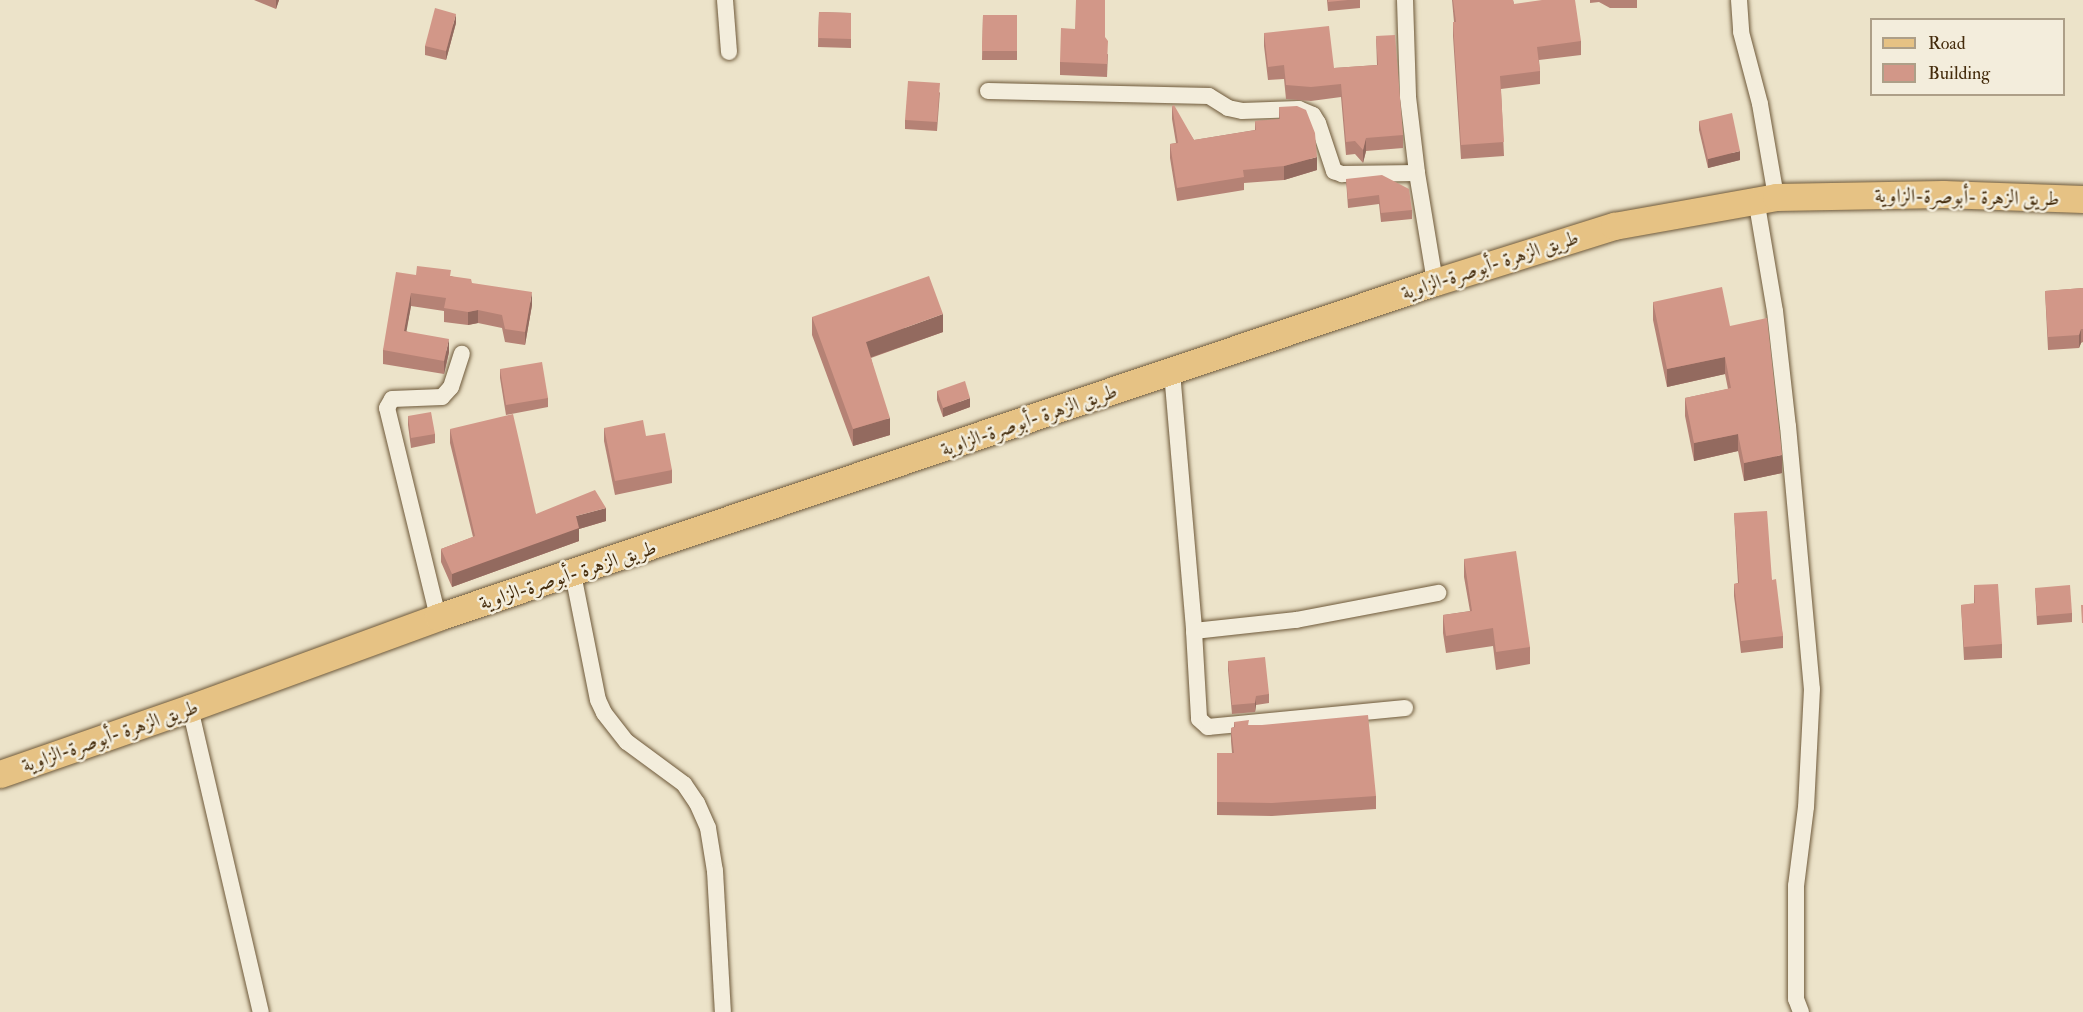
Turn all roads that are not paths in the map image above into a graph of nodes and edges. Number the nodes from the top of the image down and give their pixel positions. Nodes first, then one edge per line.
1 (725, 0) edge
2 (1405, 0) edge
3 (1739, 0) edge
4 (729, 52) dead end
5 (988, 91) dead end
6 (1417, 173) junction
7 (1766, 198) junction
8 (2083, 199) edge
9 (1435, 282) junction
10 (462, 354) dead end
11 (1172, 372) junction
12 (573, 574) junction
13 (1438, 593) dead end
14 (438, 618) junction
15 (1194, 631) junction
16 (190, 708) junction
17 (1405, 708) dead end
18 (0, 774) edge
19 (261, 1012) edge
20 (723, 1012) edge
21 (1801, 1012) edge

1 - 4 street
2 - 6 street
3 - 7 street
5 - 6 street
6 - 9 street
7 - 8 main road, طريق الزهرة -أبوصرة-الزاوية
7 - 9 main road, طريق الزهرة -أبوصرة-الزاوية
7 - 21 street
9 - 11 main road, طريق الزهرة -أبوصرة-الزاوية
10 - 14 street
11 - 12 main road, طريق الزهرة -أبوصرة-الزاوية
11 - 15 street
12 - 14 main road, طريق الزهرة -أبوصرة-الزاوية
12 - 20 street
13 - 15 street
14 - 16 main road, طريق الزهرة -أبوصرة-الزاوية
15 - 17 street
16 - 18 main road, طريق الزهرة -أبوصرة-الزاوية
16 - 19 street

